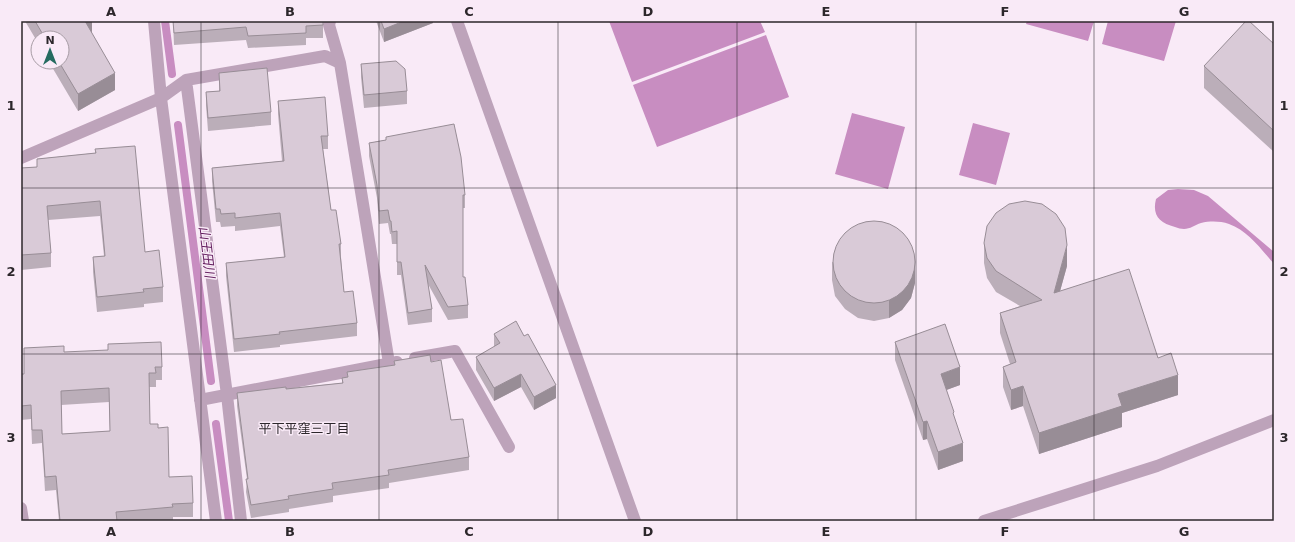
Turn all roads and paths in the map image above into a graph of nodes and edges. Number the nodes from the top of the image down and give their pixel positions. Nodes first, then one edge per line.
1 (154, 21) edge
2 (330, 21) edge
3 (457, 21) edge
4 (340, 63) junction
5 (186, 80) junction
6 (161, 98) junction
7 (21, 158) edge
8 (390, 363) junction
9 (227, 395) junction
10 (200, 400) junction
11 (1274, 420) edge
12 (509, 447) dead end
13 (21, 508) edge
14 (23, 521) edge
15 (216, 521) edge
16 (242, 521) edge
17 (635, 521) edge
18 (984, 521) edge

1 - 6 street
2 - 4 street
3 - 17 street
4 - 5 street
4 - 8 street
5 - 6 street
5 - 9 street
6 - 7 street
6 - 10 street
8 - 9 street
8 - 12 street
9 - 10 street
9 - 16 street
10 - 15 street
11 - 18 street
13 - 14 street

